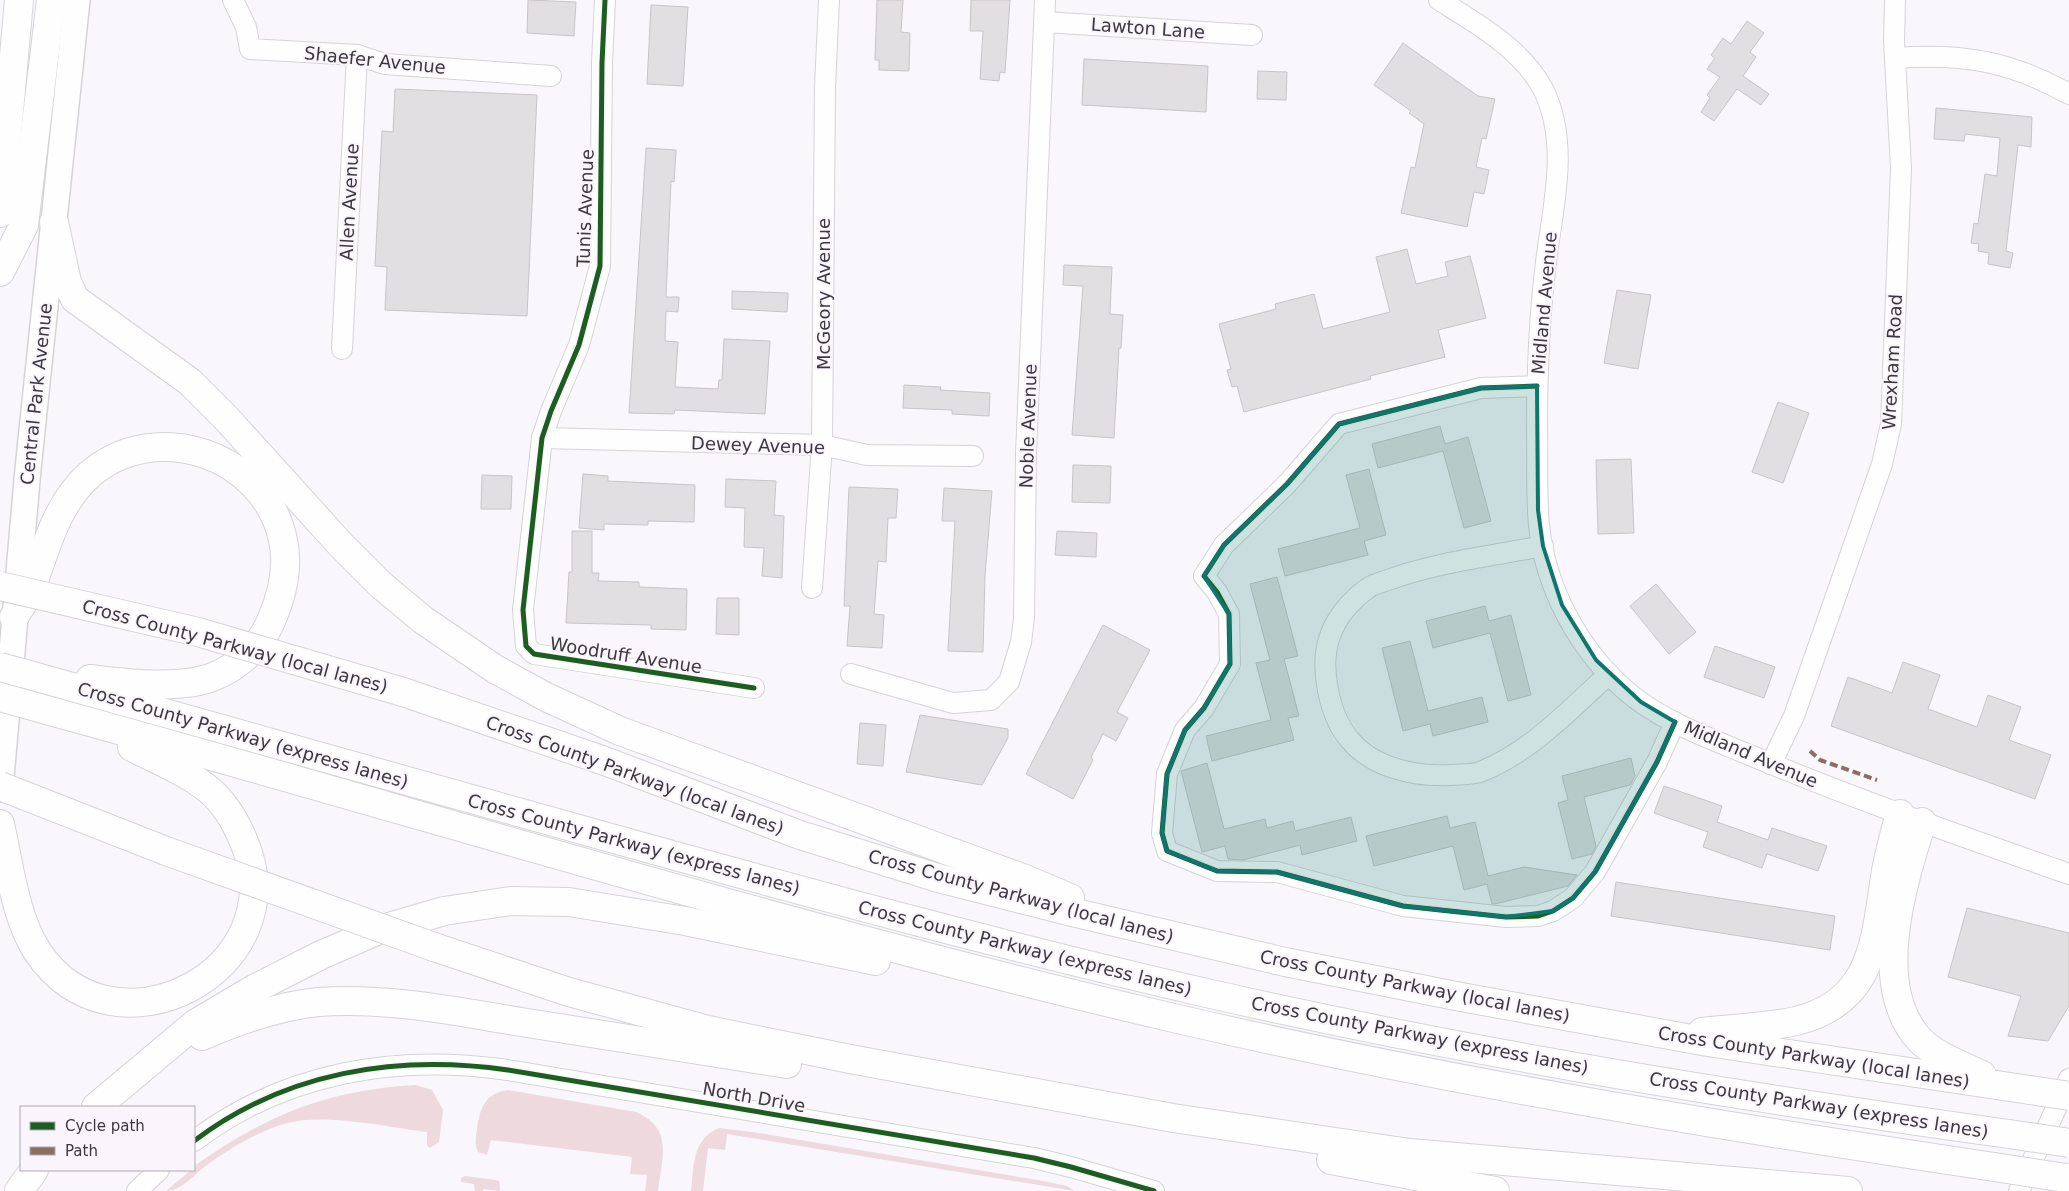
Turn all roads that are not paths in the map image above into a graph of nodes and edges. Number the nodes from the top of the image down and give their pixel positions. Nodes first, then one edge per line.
1 (19, 0) edge
2 (52, 0) edge
3 (77, 0) edge
4 (234, 0) edge
5 (605, 0) edge
6 (829, 0) edge
7 (1045, 0) edge
8 (1439, 0) edge
9 (1895, 0) edge
10 (1044, 22) junction
11 (1252, 35) dead end
12 (357, 55) junction
13 (1895, 58) junction
14 (551, 76) dead end
15 (2069, 94) edge
16 (0, 213) edge
17 (54, 222) junction
18 (0, 272) edge
19 (342, 348) dead end
20 (1537, 386) junction
21 (542, 438) junction
22 (822, 445) junction
23 (973, 456) dead end
24 (1543, 546) junction
25 (0, 586) edge
26 (812, 588) dead end
27 (14, 617) junction
28 (11, 670) edge
29 (851, 674) dead end
30 (1609, 674) junction
31 (64, 681) junction
32 (754, 688) dead end
33 (0, 697) edge
34 (65, 716) junction
35 (1675, 722) junction
36 (1771, 764) junction
37 (0, 787) edge
38 (1911, 818) junction
39 (0, 824) edge
40 (2069, 874) edge
41 (1145, 930) junction
42 (1174, 1018) junction
43 (1669, 1035) junction
44 (140, 1070) junction
45 (2069, 1080) edge
46 (990, 1084) junction
47 (2018, 1088) junction
48 (2069, 1096) edge
49 (97, 1106) edge
50 (1173, 1118) junction
51 (195, 1140) edge
52 (2069, 1143) edge
53 (33, 1171) edge
54 (158, 1171) edge
55 (2068, 1179) edge
56 (1111, 1185) edge
57 (19, 1191) edge
58 (137, 1191) edge
59 (1154, 1191) edge
60 (1495, 1191) edge
61 (1848, 1191) edge
62 (2019, 1191) edge

1 - 16 highway
2 - 18 highway
3 - 17 main road, Central Park Avenue
4 - 12 street, Shaefer Avenue
5 - 21 street, Tunis Avenue
6 - 22 street, McGeory Avenue
7 - 10 street, Noble Avenue
8 - 20 street, Midland Avenue
9 - 13 street, Wrexham Road
10 - 11 street, Lawton Lane
10 - 29 street, Noble Avenue
12 - 14 street, Shaefer Avenue
12 - 19 street, Allen Avenue
13 - 15 street
13 - 36 street, Wrexham Road
17 - 27 main road, Central Park Avenue
17 - 41 highway
20 - 24 street, Midland Avenue
20 - 35 street
21 - 22 street, Dewey Avenue
21 - 32 street, Woodruff Avenue
22 - 23 street, Dewey Avenue
22 - 26 street, McGeory Avenue
24 - 30 street, Midland Avenue
24 - 30 street
25 - 41 highway, Cross County Parkway (local lanes), bridge
27 - 31 highway
27 - 37 main road, Central Park Avenue
28 - 31 highway, Cross County Parkway (express lanes)
30 - 35 street, Midland Avenue
31 - 52 highway, Cross County Parkway (express lanes), bridge
33 - 34 highway, Cross County Parkway (express lanes), bridge
34 - 39 highway
34 - 42 highway, Cross County Parkway (express lanes)
35 - 36 street, Midland Avenue
36 - 38 street, Midland Avenue
37 - 46 highway, bridge
38 - 40 street, Midland Avenue
38 - 43 highway
38 - 47 highway
41 - 43 highway, Cross County Parkway (local lanes)
42 - 44 highway
42 - 55 highway, Cross County Parkway (express lanes), bridge
43 - 47 highway, Cross County Parkway (local lanes)
44 - 46 highway
44 - 49 highway
45 - 62 street
46 - 50 highway
47 - 48 highway, Cross County Parkway (local lanes), bridge
50 - 60 highway
50 - 61 highway
51 - 56 street, North Drive
53 - 57 highway
54 - 58 street
56 - 59 street, North Drive

